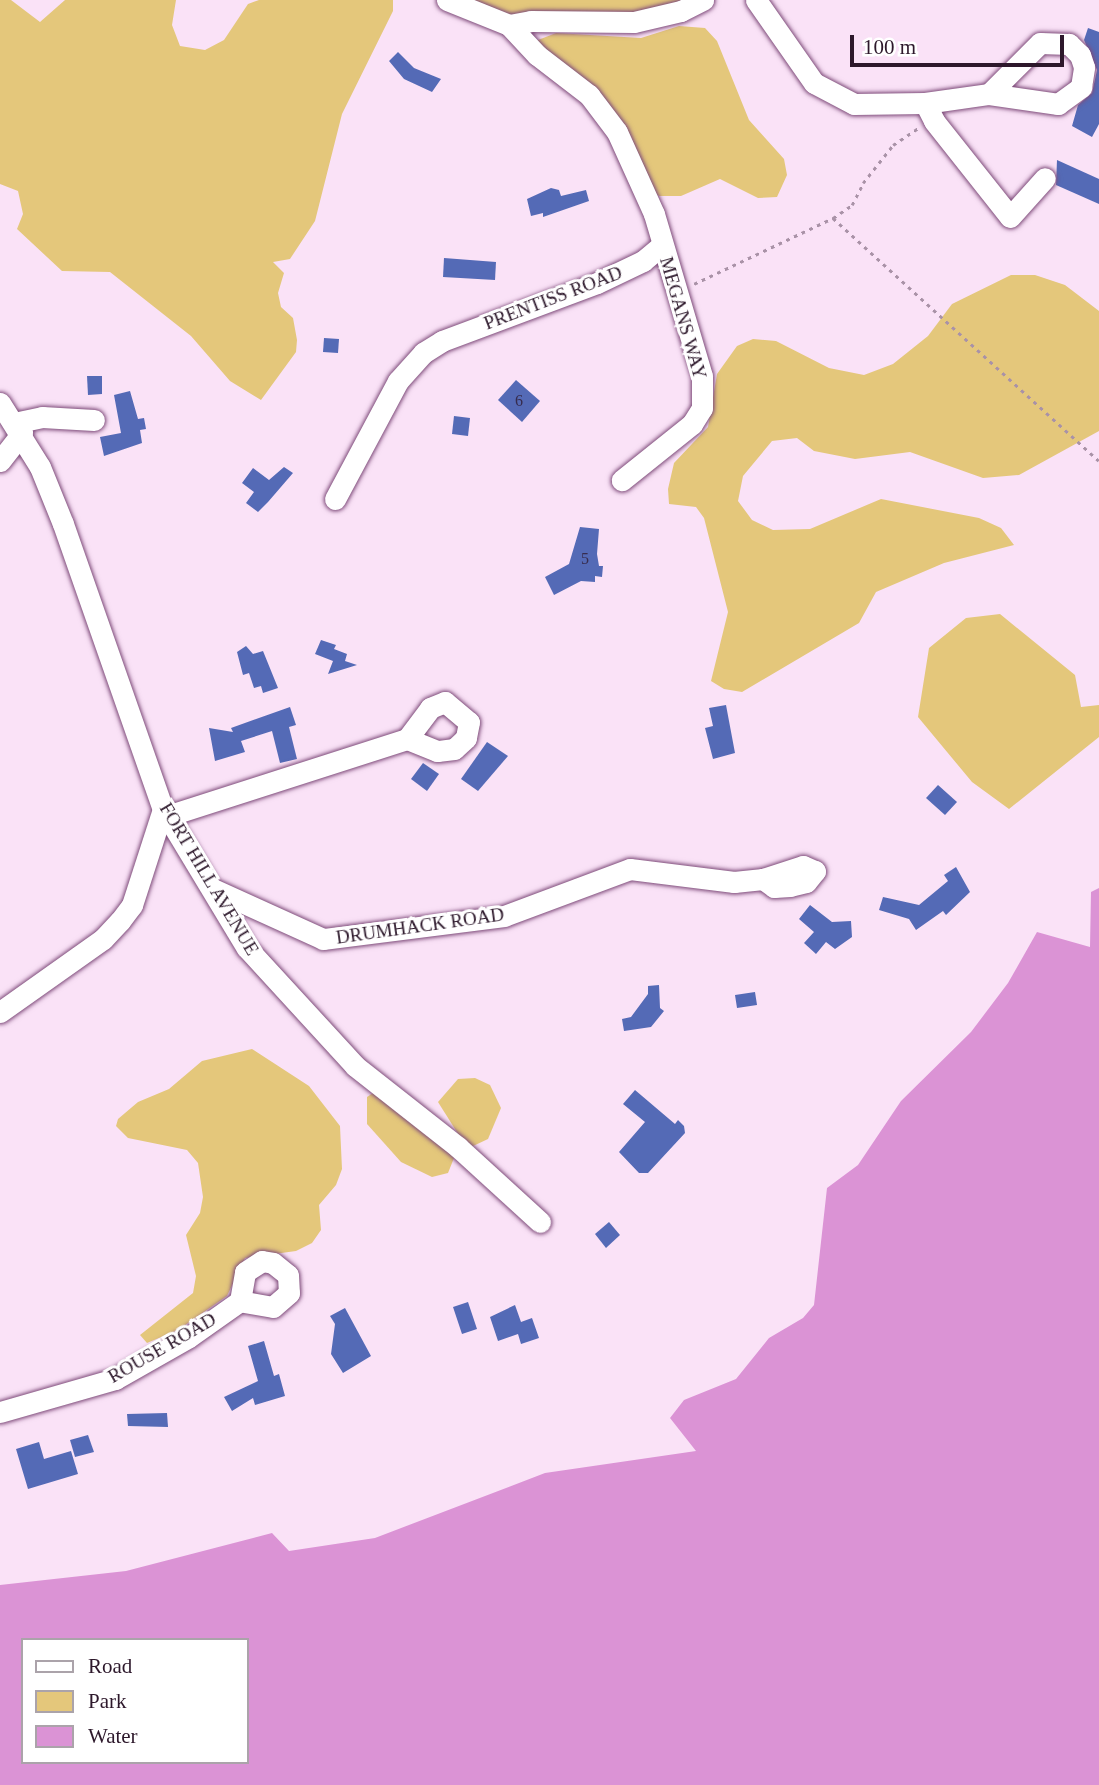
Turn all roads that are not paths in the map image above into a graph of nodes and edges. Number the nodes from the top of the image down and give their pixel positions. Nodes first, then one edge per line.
1 (447, 0) edge
2 (704, 0) edge
3 (756, 0) edge
4 (509, 25) junction
5 (989, 94) dead end
6 (930, 112) junction
7 (1045, 178) dead end
8 (662, 245) junction
9 (0, 403) edge
10 (94, 420) dead end
11 (18, 428) junction
12 (0, 461) edge
13 (622, 480) dead end
14 (335, 499) dead end
15 (407, 739) dead end
16 (165, 812) junction
17 (763, 878) dead end
18 (213, 889) junction
19 (0, 1012) edge
20 (540, 1222) dead end
21 (240, 1301) dead end
22 (0, 1412) edge

1 - 4 street
2 - 4 street
3 - 6 street
4 - 8 street
5 - 6 street
6 - 7 street
8 - 13 street, MEGANS WAY
8 - 14 street, PRENTISS ROAD
9 - 11 street, FORT HILL AVENUE
10 - 11 street
11 - 12 street
11 - 16 street, FORT HILL AVENUE
15 - 16 street
16 - 18 street, FORT HILL AVENUE
16 - 19 street
17 - 18 street, DRUMHACK ROAD
18 - 20 street, FORT HILL AVENUE
21 - 22 street, ROUSE ROAD

